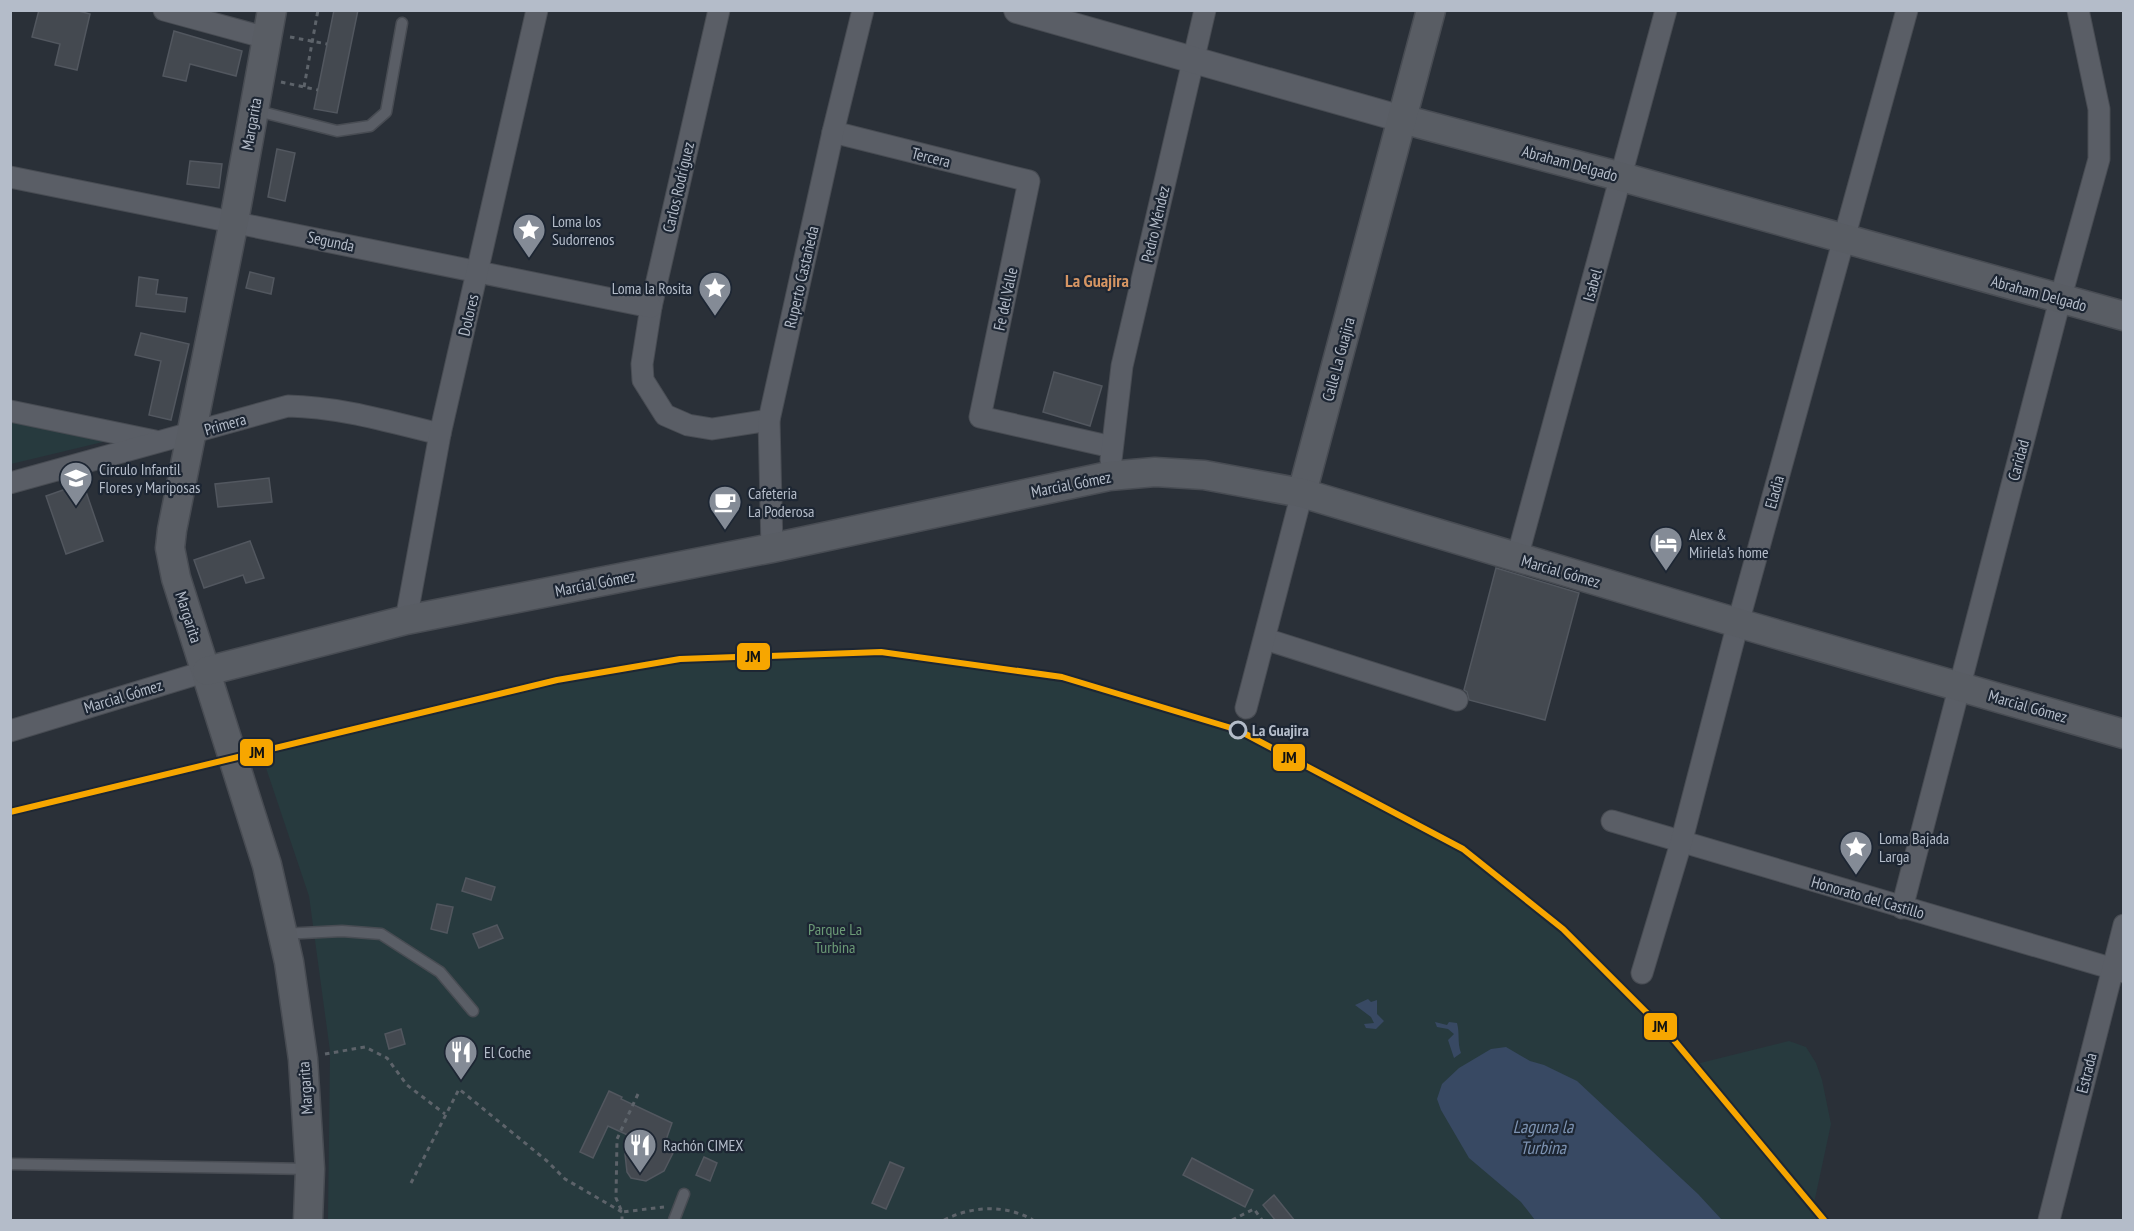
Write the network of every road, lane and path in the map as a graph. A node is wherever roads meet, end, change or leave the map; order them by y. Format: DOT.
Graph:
graph roads {
  1 [pos="164,10"];
  2 [pos="318,10"];
  3 [pos="537,10"];
  4 [pos="719,10"];
  5 [pos="863,10"];
  6 [pos="1017,10"];
  7 [pos="1205,10"];
  8 [pos="1431,10"];
  9 [pos="1666,10"];
  10 [pos="1907,10"];
  11 [pos="2078,10"];
  12 [pos="1081,19"];
  13 [pos="402,23"];
  14 [pos="269,27"];
  15 [pos="312,42"];
  16 [pos="327,44"];
  17 [pos="1193,60"];
  18 [pos="259,77"];
  19 [pos="304,87"];
  20 [pos="318,90"];
  21 [pos="254,110"];
  22 [pos="1402,119"];
  23 [pos="833,132"];
  24 [pos="10,177"];
  25 [pos="1622,177"];
  26 [pos="1029,181"];
  27 [pos="234,221"];
  28 [pos="1844,240"];
  29 [pos="478,271"];
  30 [pos="2060,300"];
  31 [pos="651,307"];
  32 [pos="2124,316"];
  33 [pos="10,411"];
  34 [pos="769,420"];
  35 [pos="190,434"];
  36 [pos="440,434"];
  37 [pos="159,442"];
  38 [pos="1112,447"];
  39 [pos="1109,476"];
  40 [pos="10,483"];
  41 [pos="1302,493"];
  42 [pos="772,548"];
  43 [pos="1516,558"];
  44 [pos="406,620"];
  45 [pos="1738,623"];
  46 [pos="1265,639"];
  47 [pos="207,671"];
  48 [pos="1959,686"];
  49 [pos="1457,700"];
  50 [pos="1246,708"];
  51 [pos="10,731"];
  52 [pos="2124,734"];
  53 [pos="1612,821"];
  54 [pos="1681,843"];
  55 [pos="1902,908"];
  56 [pos="2124,925"];
  57 [pos="282,934"];
  58 [pos="2118,970"];
  59 [pos="1642,973"];
  60 [pos="473,1011"];
  61 [pos="303,1059"];
  62 [pos="638,1094"];
  63 [pos="445,1114"];
  64 [pos="10,1164"];
  65 [pos="310,1169"];
  66 [pos="411,1183"];
  67 [pos="684,1194"];
  68 [pos="664,1207"];
  69 [pos="622,1212"];
  70 [pos="308,1221"];
  71 [pos="622,1221"];
  72 [pos="674,1221"];
  73 [pos="944,1221"];
  74 [pos="1033,1221"];
  75 [pos="1232,1221"];
  76 [pos="1262,1221"];
  77 [pos="2049,1221"];
  1 -- 14 [label="street"];
  2 -- 15 [label="path"];
  3 -- 29 [label="street, Dolores"];
  4 -- 31 [label="street, Carlos Rodríguez"];
  5 -- 23 [label="street, Ruperto Castañeda"];
  6 -- 12 [label="street, Abraham Delgado"];
  7 -- 17 [label="street, Pedro Méndez"];
  8 -- 22 [label="main road, Calle La Guajira"];
  9 -- 25 [label="street, Isabel"];
  10 -- 28 [label="street, Eladia"];
  11 -- 30 [label="street, Caridad"];
  12 -- 17 [label="street, Abraham Delgado"];
  13 -- 21 [label="lane"];
  14 -- 15 [label="path"];
  14 -- 18 [label="main road, Margarita"];
  15 -- 16 [label="path"];
  15 -- 19 [label="path"];
  17 -- 22 [label="street, Abraham Delgado"];
  17 -- 38 [label="street, Pedro Méndez"];
  18 -- 19 [label="path"];
  18 -- 21 [label="main road, Margarita"];
  19 -- 20 [label="path"];
  21 -- 27 [label="main road, Margarita"];
  22 -- 25 [label="main road, Abraham Delgado"];
  22 -- 41 [label="main road, Calle La Guajira"];
  23 -- 26 [label="street, Tercera"];
  23 -- 34 [label="street, Ruperto Castañeda"];
  24 -- 27 [label="street, Segunda"];
  25 -- 28 [label="main road, Abraham Delgado"];
  25 -- 43 [label="street, Isabel"];
  26 -- 38 [label="street, Fe del Valle"];
  27 -- 29 [label="street, Segunda"];
  27 -- 35 [label="main road, Margarita"];
  28 -- 30 [label="main road, Abraham Delgado"];
  28 -- 45 [label="street, Eladia"];
  29 -- 31 [label="street, Segunda"];
  29 -- 36 [label="street, Dolores"];
  30 -- 32 [label="main road, Abraham Delgado"];
  30 -- 48 [label="street, Caridad"];
  31 -- 34 [label="street, Carlos Rodríguez"];
  33 -- 37 [label="street, Primera"];
  34 -- 42 [label="street, Ruperto Castañeda"];
  35 -- 36 [label="street, Primera"];
  35 -- 37 [label="street, Primera"];
  35 -- 47 [label="main road, Margarita"];
  36 -- 44 [label="street, Dolores"];
  37 -- 40 [label="street"];
  38 -- 39 [label="street, Pedro Méndez"];
  39 -- 41 [label="main road, Marcial Gómez"];
  39 -- 42 [label="main road, Marcial Gómez"];
  41 -- 43 [label="main road, Marcial Gómez"];
  41 -- 46 [label="street, Calle La Guajira"];
  42 -- 44 [label="main road, Marcial Gómez"];
  43 -- 45 [label="main road, Marcial Gómez"];
  44 -- 47 [label="main road, Marcial Gómez"];
  45 -- 48 [label="main road, Marcial Gómez"];
  45 -- 54 [label="street, Eladia"];
  46 -- 49 [label="street"];
  46 -- 50 [label="street, Calle La Guajira"];
  47 -- 51 [label="street, Marcial Gómez"];
  47 -- 57 [label="main road, Margarita"];
  48 -- 52 [label="main road, Marcial Gómez"];
  48 -- 55 [label="street, Caridad"];
  53 -- 54 [label="street, Honorato del Castillo"];
  54 -- 55 [label="street, Honorato del Castillo"];
  54 -- 59 [label="street, Eladia"];
  55 -- 58 [label="street, Honorato del Castillo"];
  56 -- 58 [label="street, Estrada"];
  57 -- 60 [label="lane"];
  57 -- 61 [label="main road, Margarita"];
  58 -- 77 [label="street, Estrada"];
  61 -- 63 [label="path"];
  61 -- 65 [label="main road, Margarita"];
  62 -- 69 [label="path"];
  63 -- 66 [label="path"];
  63 -- 69 [label="path"];
  64 -- 65 [label="lane"];
  65 -- 70 [label="main road, Margarita"];
  67 -- 72 [label="lane"];
  68 -- 69 [label="path"];
  69 -- 71 [label="path"];
  73 -- 74 [label="path"];
  75 -- 76 [label="path"];
}
